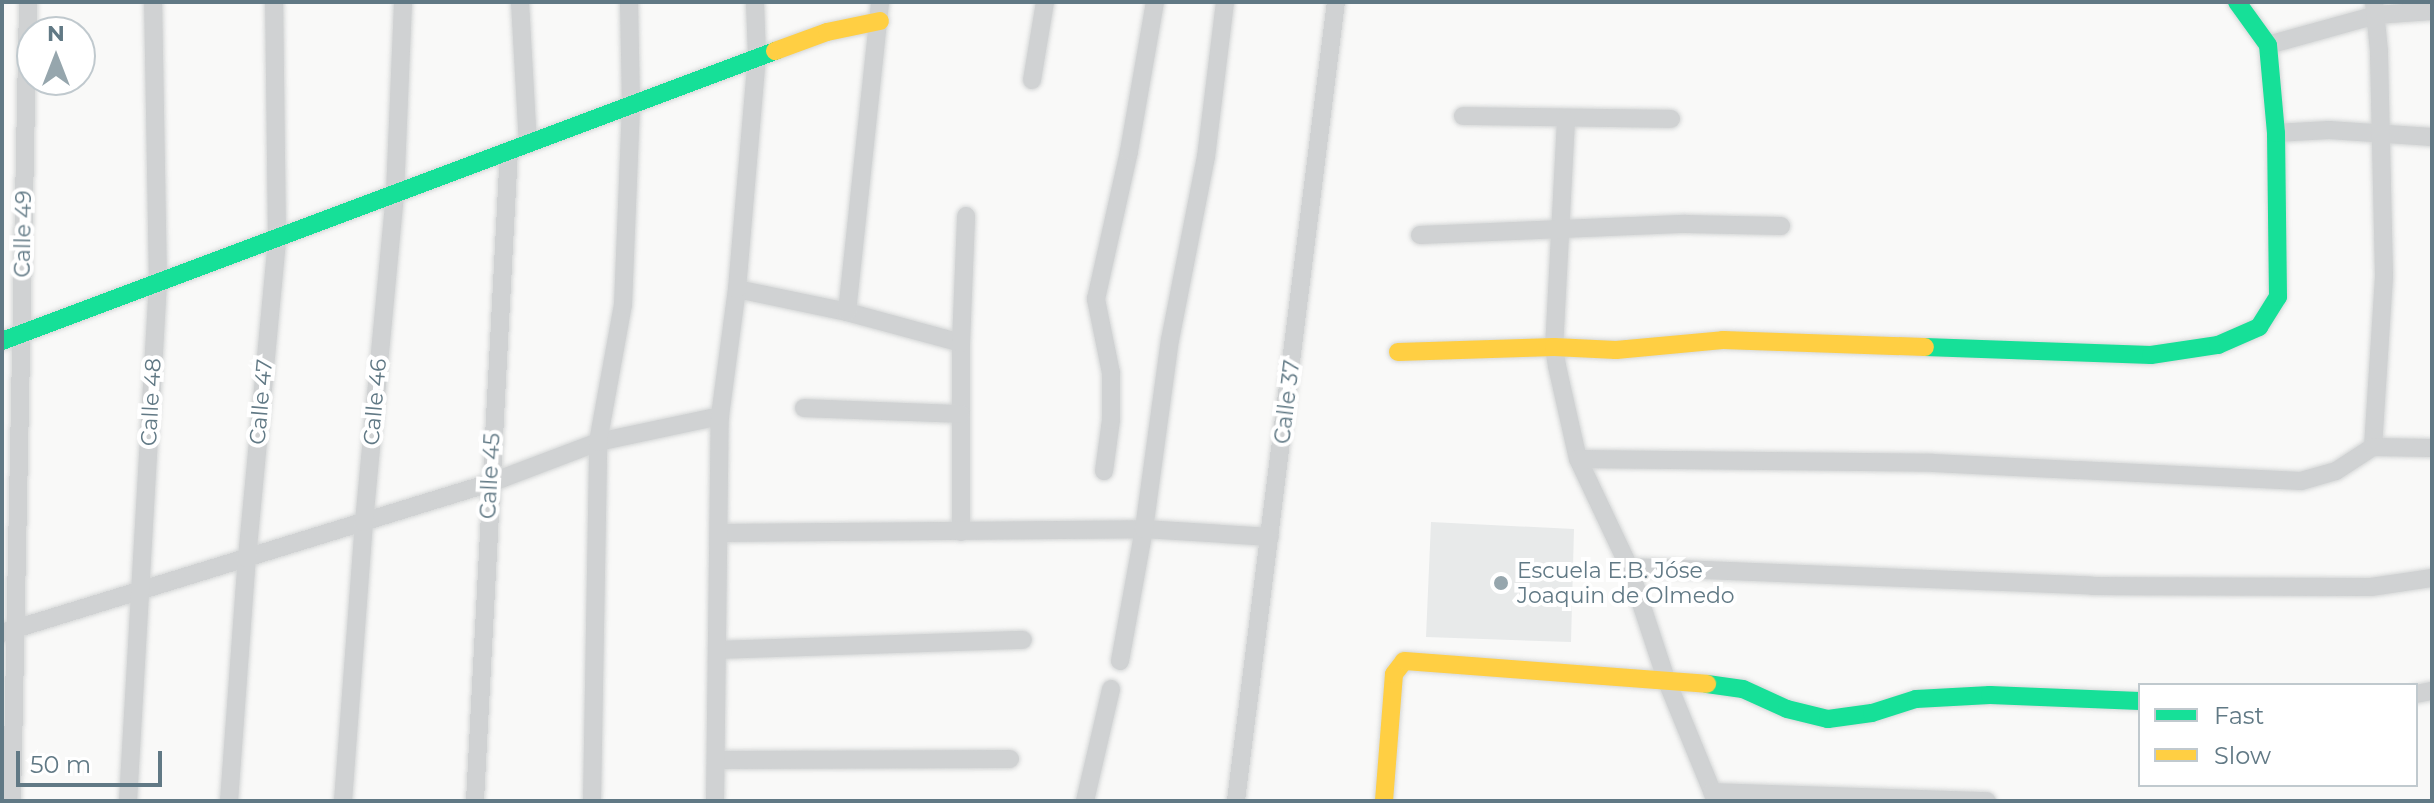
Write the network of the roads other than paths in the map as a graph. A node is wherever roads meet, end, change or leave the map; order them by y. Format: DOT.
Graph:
graph roads {
  1 [pos="28,2"];
  2 [pos="153,2"];
  3 [pos="274,2"];
  4 [pos="403,2"];
  5 [pos="520,2"];
  6 [pos="629,2"];
  7 [pos="755,2"];
  8 [pos="880,2"];
  9 [pos="1045,2"];
  10 [pos="1155,2"];
  11 [pos="1225,2"];
  12 [pos="1336,2"];
  13 [pos="2237,2"];
  14 [pos="2375,8"];
  15 [pos="2432,11"];
  16 [pos="880,21"];
  17 [pos="2268,45"];
  18 [pos="757,57"];
  19 [pos="1032,80"];
  20 [pos="631,105"];
  21 [pos="1463,116"];
  22 [pos="1671,119"];
  23 [pos="1566,120"];
  24 [pos="2276,133"];
  25 [pos="2378,133"];
  26 [pos="2432,137"];
  27 [pos="528,144"];
  28 [pos="509,151"];
  29 [pos="395,194"];
  30 [pos="966,216"];
  31 [pos="1781,226"];
  32 [pos="1559,232"];
  33 [pos="1420,235"];
  34 [pos="277,238"];
  35 [pos="158,283"];
  36 [pos="737,289"];
  37 [pos="847,312"];
  38 [pos="21,334"];
  39 [pos="2,341"];
  40 [pos="961,343"];
  41 [pos="1554,347"];
  42 [pos="1398,352"];
  43 [pos="804,408"];
  44 [pos="961,414"];
  45 [pos="720,416"];
  46 [pos="598,442"];
  47 [pos="2373,447"];
  48 [pos="2432,448"];
  49 [pos="1578,459"];
  50 [pos="1104,471"];
  51 [pos="490,483"];
  52 [pos="364,522"];
  53 [pos="1144,529"];
  54 [pos="961,532"];
  55 [pos="719,533"];
  56 [pos="1270,537"];
  57 [pos="247,558"];
  58 [pos="1629,567"];
  59 [pos="2432,578"];
  60 [pos="140,590"];
  61 [pos="8,631"];
  62 [pos="1023,640"];
  63 [pos="717,650"];
  64 [pos="1120,661"];
  65 [pos="1666,679"];
  66 [pos="1111,689"];
  67 [pos="2138,701"];
  68 [pos="1010,759"];
  69 [pos="716,760"];
  70 [pos="1714,797"];
  71 [pos="12,801"];
  72 [pos="128,801"];
  73 [pos="229,801"];
  74 [pos="343,801"];
  75 [pos="475,801"];
  76 [pos="592,801"];
  77 [pos="715,801"];
  78 [pos="1085,801"];
  79 [pos="1236,801"];
  80 [pos="1384,801"];
  81 [pos="1987,801"];
  1 -- 38 [label="street, Calle 49"];
  2 -- 35 [label="street, Calle 48"];
  3 -- 34 [label="street, Calle 47"];
  4 -- 29 [label="street, Calle 46"];
  5 -- 27 [label="street"];
  6 -- 20 [label="street"];
  7 -- 18 [label="street"];
  8 -- 16 [label="street"];
  9 -- 19 [label="street"];
  10 -- 50 [label="street"];
  11 -- 53 [label="street"];
  12 -- 56 [label="street, Calle 37"];
  13 -- 17 [label="street"];
  14 -- 15 [label="street"];
  14 -- 17 [label="street"];
  14 -- 25 [label="street"];
  16 -- 18 [label="street"];
  16 -- 37 [label="street"];
  17 -- 24 [label="street"];
  18 -- 20 [label="street"];
  18 -- 36 [label="street"];
  20 -- 27 [label="street"];
  20 -- 46 [label="street"];
  21 -- 23 [label="street"];
  22 -- 23 [label="street"];
  23 -- 32 [label="street"];
  24 -- 25 [label="street"];
  24 -- 41 [label="street"];
  25 -- 26 [label="street"];
  25 -- 47 [label="street"];
  27 -- 28 [label="street"];
  28 -- 29 [label="street"];
  28 -- 51 [label="street, Calle 45"];
  29 -- 34 [label="street"];
  29 -- 52 [label="street, Calle 46"];
  30 -- 40 [label="street"];
  31 -- 32 [label="street"];
  32 -- 33 [label="street"];
  32 -- 41 [label="street"];
  34 -- 35 [label="street"];
  34 -- 57 [label="street, Calle 47"];
  35 -- 38 [label="street"];
  35 -- 60 [label="street, Calle 48"];
  36 -- 37 [label="street"];
  36 -- 45 [label="street"];
  37 -- 40 [label="street"];
  38 -- 39 [label="street"];
  38 -- 61 [label="street, Calle 49"];
  40 -- 44 [label="street"];
  41 -- 42 [label="street"];
  41 -- 49 [label="street"];
  43 -- 44 [label="street"];
  44 -- 54 [label="street"];
  45 -- 46 [label="street"];
  45 -- 55 [label="street"];
  46 -- 51 [label="street"];
  46 -- 76 [label="street"];
  47 -- 48 [label="street"];
  47 -- 49 [label="street"];
  49 -- 58 [label="street"];
  51 -- 52 [label="street"];
  51 -- 75 [label="street, Calle 45"];
  52 -- 57 [label="street"];
  52 -- 74 [label="street, Calle 46"];
  53 -- 54 [label="street"];
  53 -- 56 [label="street"];
  53 -- 64 [label="street"];
  54 -- 55 [label="street"];
  55 -- 63 [label="street"];
  56 -- 79 [label="street, Calle 37"];
  57 -- 60 [label="street"];
  57 -- 73 [label="street, Calle 47"];
  58 -- 59 [label="street"];
  58 -- 65 [label="street"];
  60 -- 61 [label="street"];
  60 -- 72 [label="street, Calle 48"];
  61 -- 71 [label="street, Calle 49"];
  62 -- 63 [label="street"];
  63 -- 69 [label="street"];
  65 -- 67 [label="street"];
  65 -- 70 [label="street"];
  65 -- 80 [label="street"];
  66 -- 78 [label="street"];
  68 -- 69 [label="street"];
  69 -- 77 [label="street"];
  70 -- 81 [label="street"];
}
